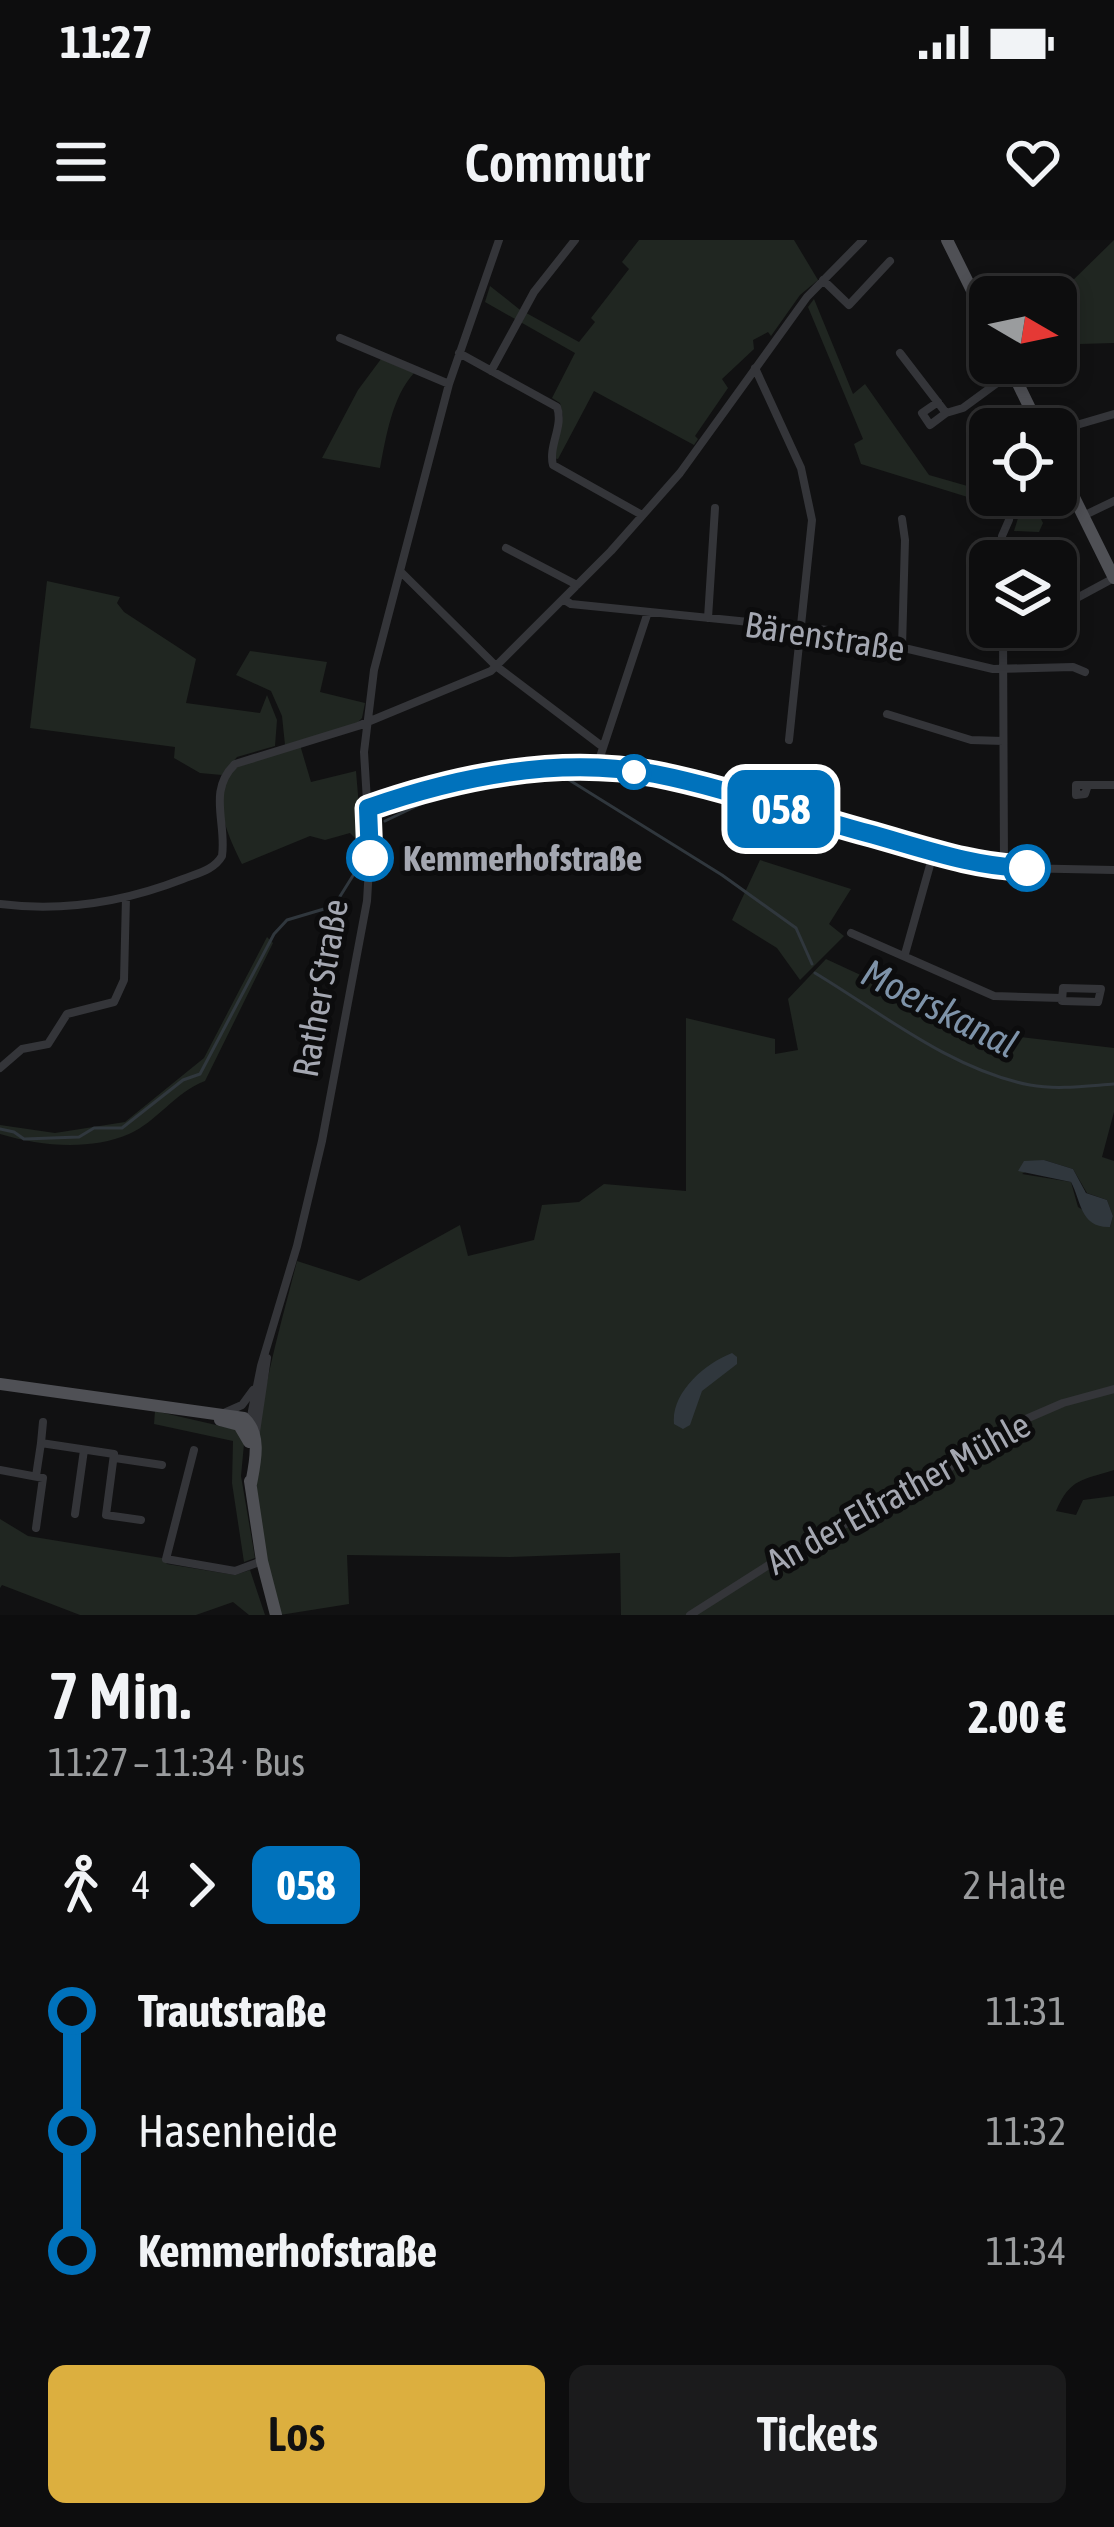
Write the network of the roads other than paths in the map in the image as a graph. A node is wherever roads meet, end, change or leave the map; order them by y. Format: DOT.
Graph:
graph roads {
  1 [pos="499,240"];
  2 [pos="575,240"];
  3 [pos="863,240"];
  4 [pos="947,240"];
  5 [pos="890,261"];
  6 [pos="823,280"];
  7 [pos="969,285"];
  8 [pos="340,338"];
  9 [pos="459,353"];
  10 [pos="900,353"];
  11 [pos="755,368"];
  12 [pos="491,370"];
  13 [pos="449,384"];
  14 [pos="991,384"];
  15 [pos="938,401"];
  16 [pos="946,412"];
  17 [pos="1114,414"];
  18 [pos="1077,425"];
  19 [pos="1114,501"];
  20 [pos="1077,502"];
  21 [pos="716,508"];
  22 [pos="642,516"];
  23 [pos="1084,516"];
  24 [pos="902,518"];
  25 [pos="1009,520"];
  26 [pos="1002,540"];
  27 [pos="506,548"];
  28 [pos="400,571"];
  29 [pos="1114,578"];
  30 [pos="577,585"];
  31 [pos="1077,598"];
  32 [pos="563,599"];
  33 [pos="647,612"];
  34 [pos="708,618"];
  35 [pos="801,627"];
  36 [pos="902,647"];
  37 [pos="1003,648"];
  38 [pos="496,666"];
  39 [pos="1003,669"];
  40 [pos="1085,672"];
  41 [pos="887,713"];
  42 [pos="365,724"];
  43 [pos="789,740"];
  44 [pos="1003,741"];
  45 [pos="603,747"];
  46 [pos="596,770"];
  47 [pos="1114,784"];
  48 [pos="1088,785"];
  49 [pos="368,808"];
  50 [pos="934,851"];
  51 [pos="1004,867"];
  52 [pos="1114,870"];
  53 [pos="126,897"];
  54 [pos="0,904"];
  55 [pos="851,933"];
  56 [pos="905,954"];
  57 [pos="1062,998"];
  58 [pos="0,1067"];
  59 [pos="269,1340"];
  60 [pos="257,1383"];
  61 [pos="0,1384"];
  62 [pos="1114,1389"];
  63 [pos="202,1414"];
  64 [pos="43,1422"];
  65 [pos="249,1423"];
  66 [pos="41,1443"];
  67 [pos="85,1450"];
  68 [pos="194,1450"];
  69 [pos="115,1458"];
  70 [pos="162,1465"];
  71 [pos="0,1470"];
  72 [pos="39,1477"];
  73 [pos="75,1514"];
  74 [pos="141,1520"];
  75 [pos="36,1528"];
  76 [pos="262,1562"];
  77 [pos="276,1615"];
  78 [pos="690,1615"];
  1 -- 9 [label="street, Rather Straße"];
  2 -- 12 [label="street"];
  3 -- 6 [label="street"];
  4 -- 7 [label="main road"];
  5 -- 6 [label="street"];
  6 -- 11 [label="street"];
  8 -- 13 [label="street"];
  9 -- 12 [label="street"];
  9 -- 13 [label="street, Rather Straße"];
  10 -- 15 [label="street"];
  11 -- 22 [label="street"];
  11 -- 35 [label="street"];
  12 -- 22 [label="street"];
  13 -- 28 [label="street, Rather Straße"];
  14 -- 16 [label="street"];
  15 -- 16 [label="street"];
  15 -- 16 [label="street"];
  17 -- 18 [label="street"];
  19 -- 23 [label="street"];
  20 -- 23 [label="main road"];
  21 -- 34 [label="street"];
  22 -- 30 [label="street"];
  23 -- 29 [label="main road"];
  24 -- 36 [label="street"];
  25 -- 26 [label="street"];
  27 -- 30 [label="street"];
  28 -- 38 [label="street"];
  28 -- 42 [label="street, Rather Straße"];
  29 -- 31 [label="street"];
  30 -- 32 [label="street"];
  32 -- 33 [label="street, Bärenstraße"];
  32 -- 38 [label="street"];
  33 -- 34 [label="street, Bärenstraße"];
  33 -- 45 [label="street"];
  34 -- 35 [label="street, Bärenstraße"];
  35 -- 36 [label="street, Bärenstraße"];
  35 -- 43 [label="street"];
  36 -- 39 [label="street, Bärenstraße"];
  37 -- 39 [label="street"];
  38 -- 42 [label="street"];
  38 -- 45 [label="street"];
  39 -- 40 [label="street, Bärenstraße"];
  39 -- 44 [label="street"];
  41 -- 44 [label="street"];
  42 -- 49 [label="street, Rather Straße"];
  42 -- 53 [label="street"];
  44 -- 51 [label="street"];
  45 -- 46 [label="street"];
  46 -- 49 [label="street"];
  46 -- 50 [label="street"];
  47 -- 48 [label="street"];
  49 -- 59 [label="street, Rather Straße"];
  50 -- 51 [label="street"];
  50 -- 56 [label="street"];
  51 -- 52 [label="street"];
  53 -- 54 [label="street"];
  53 -- 58 [label="street"];
  55 -- 56 [label="street"];
  56 -- 57 [label="street"];
  57 -- 57 [label="street"];
  59 -- 60 [label="street, Rather Straße"];
  59 -- 65 [label="street, Rather Straße"];
  60 -- 63 [label="street"];
  60 -- 65 [label="street, Rather Straße"];
  61 -- 63 [label="main road"];
  62 -- 78 [label="street, An der Elfrather Mühle"];
  63 -- 65 [label="main road"];
  64 -- 66 [label="street"];
  65 -- 76 [label="main road"];
  66 -- 67 [label="street"];
  66 -- 72 [label="street"];
  67 -- 69 [label="street"];
  67 -- 73 [label="street"];
  68 -- 76 [label="street"];
  69 -- 70 [label="street"];
  69 -- 74 [label="street"];
  71 -- 72 [label="street"];
  72 -- 75 [label="street"];
  76 -- 77 [label="main road"];
}
